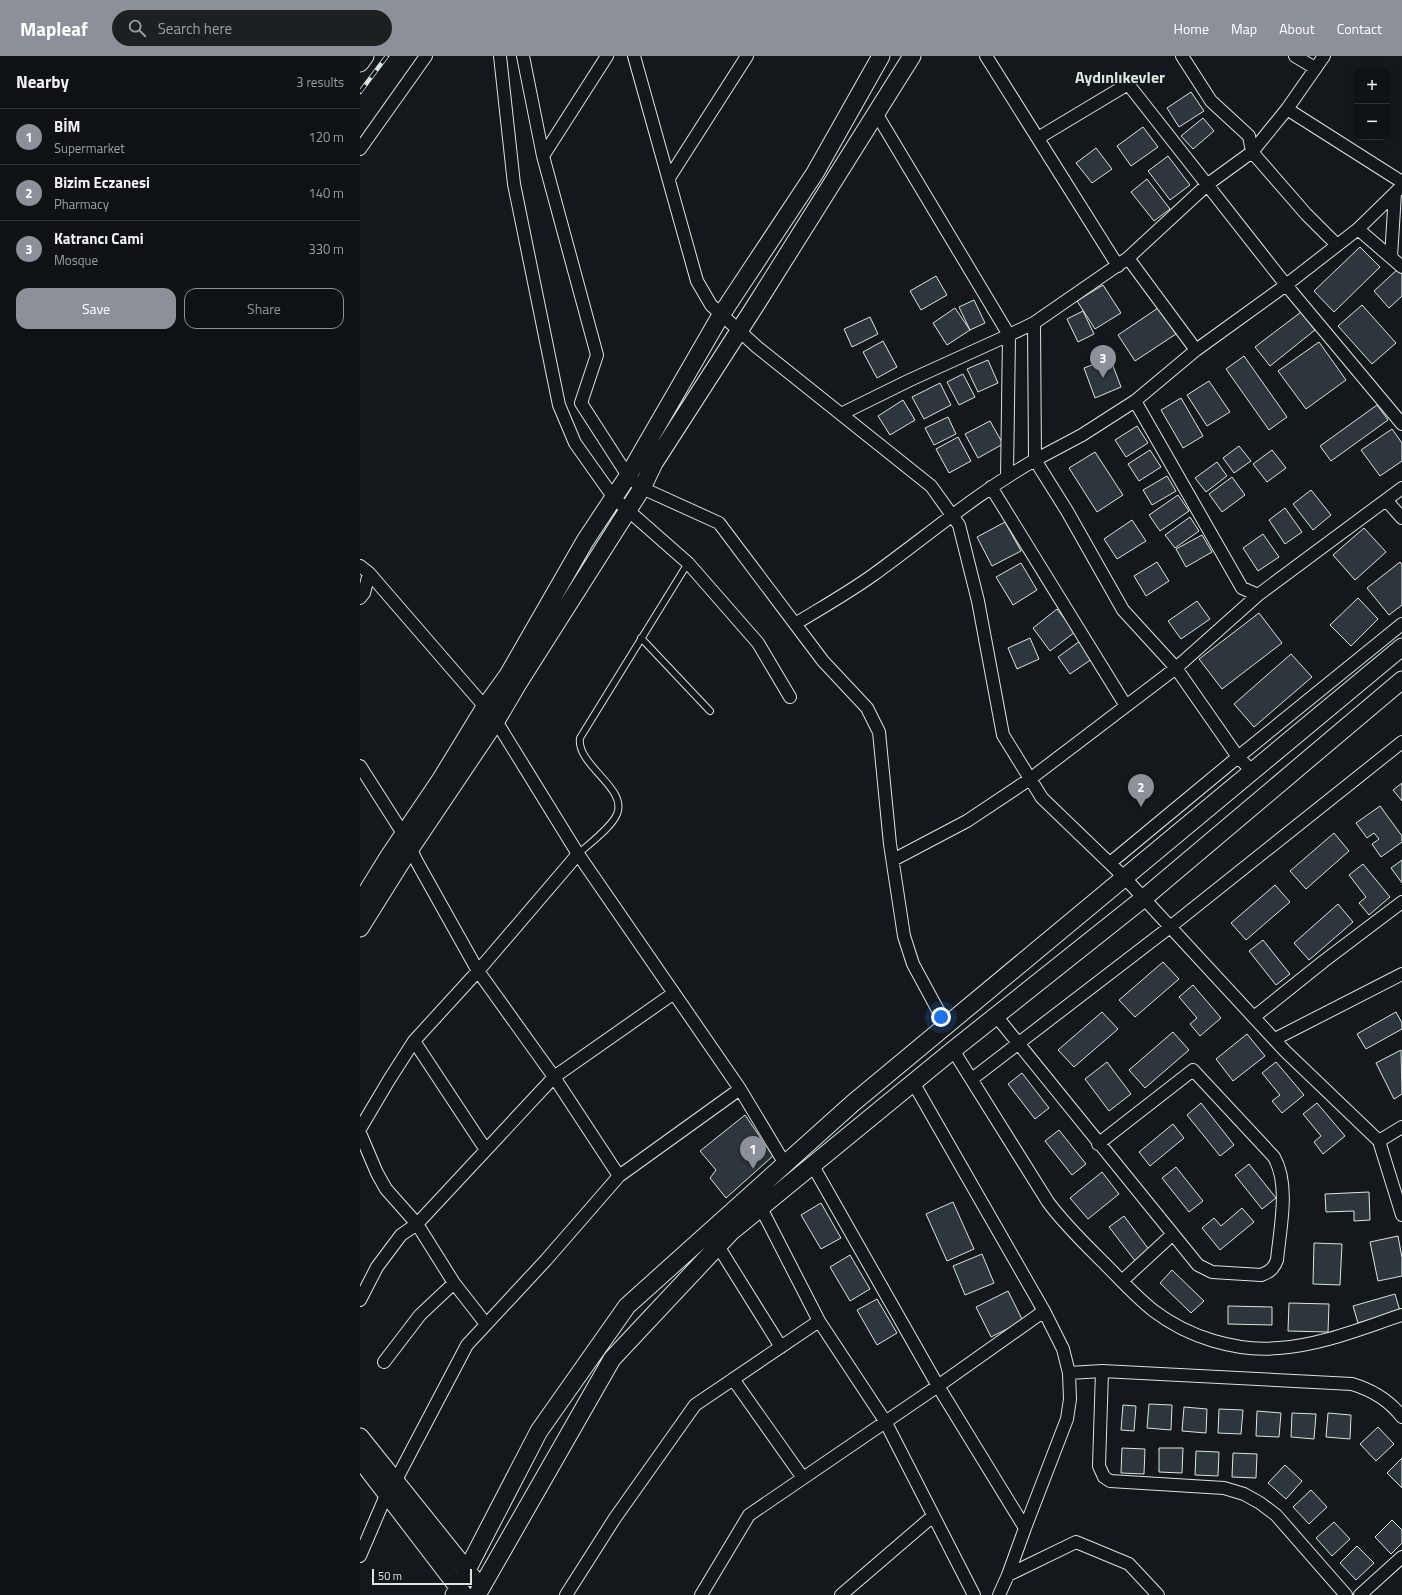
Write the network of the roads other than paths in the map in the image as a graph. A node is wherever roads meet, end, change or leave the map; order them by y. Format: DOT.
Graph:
graph roads {
  1 [pos="365,56"];
  2 [pos="426,56"];
  3 [pos="500,56"];
  4 [pos="523,56"];
  5 [pos="606,56"];
  6 [pos="634,56"];
  7 [pos="747,56"];
  8 [pos="912,56"];
  9 [pos="986,56"];
  10 [pos="1182,56"];
  11 [pos="1294,56"];
  12 [pos="1324,56"];
  13 [pos="875,60"];
  14 [pos="360,63"];
  15 [pos="1315,68"];
  16 [pos="1287,109"];
  17 [pos="876,113"];
  18 [pos="1038,138"];
  19 [pos="360,149"];
  20 [pos="1252,152"];
  21 [pos="542,156"];
  22 [pos="669,178"];
  23 [pos="1402,182"];
  24 [pos="1208,184"];
  25 [pos="1398,189"];
  26 [pos="1358,230"];
  27 [pos="1337,245"];
  28 [pos="1391,257"];
  29 [pos="1128,258"];
  30 [pos="1118,266"];
  31 [pos="1402,267"];
  32 [pos="1286,285"];
  33 [pos="721,315"];
  34 [pos="1034,323"];
  35 [pos="740,330"];
  36 [pos="1009,335"];
  37 [pos="1196,350"];
  38 [pos="1135,401"];
  39 [pos="842,414"];
  40 [pos="1402,424"];
  41 [pos="1035,460"];
  42 [pos="628,476"];
  43 [pos="1007,477"];
  44 [pos="991,487"];
  45 [pos="642,488"];
  46 [pos="1402,488"];
  47 [pos="614,498"];
  48 [pos="1386,500"];
  49 [pos="628,509"];
  50 [pos="952,515"];
  51 [pos="1402,518"];
  52 [pos="688,563"];
  53 [pos="364,570"];
  54 [pos="1258,595"];
  55 [pos="360,598"];
  56 [pos="795,624"];
  57 [pos="1402,624"];
  58 [pos="641,638"];
  59 [pos="1402,647"];
  60 [pos="1176,668"];
  61 [pos="1402,680"];
  62 [pos="790,696"];
  63 [pos="1126,706"];
  64 [pos="485,707"];
  65 [pos="710,711"];
  66 [pos="496,721"];
  67 [pos="1402,742"];
  68 [pos="1238,757"];
  69 [pos="360,766"];
  70 [pos="1252,771"];
  71 [pos="1030,779"];
  72 [pos="407,841"];
  73 [pos="578,854"];
  74 [pos="893,860"];
  75 [pos="1110,863"];
  76 [pos="1124,877"];
  77 [pos="1144,898"];
  78 [pos="1402,902"];
  79 [pos="360,903"];
  80 [pos="1170,927"];
  81 [pos="360,928"];
  82 [pos="478,971"];
  83 [pos="1402,974"];
  84 [pos="674,993"];
  85 [pos="996,1017"];
  86 [pos="1254,1017"];
  87 [pos="946,1025"];
  88 [pos="1275,1039"];
  89 [pos="414,1041"];
  90 [pos="1019,1045"];
  91 [pos="954,1050"];
  92 [pos="554,1077"];
  93 [pos="972,1079"];
  94 [pos="914,1084"];
  95 [pos="740,1089"];
  96 [pos="1402,1127"];
  97 [pos="360,1129"];
  98 [pos="360,1133"];
  99 [pos="1379,1141"];
  100 [pos="1098,1144"];
  101 [pos="486,1150"];
  102 [pos="785,1164"];
  103 [pos="813,1166"];
  104 [pos="618,1176"];
  105 [pos="761,1208"];
  106 [pos="1402,1215"];
  107 [pos="418,1224"];
  108 [pos="1174,1234"];
  109 [pos="718,1246"];
  110 [pos="1122,1281"];
  111 [pos="454,1283"];
  112 [pos="360,1300"];
  113 [pos="1044,1311"];
  114 [pos="1402,1315"];
  115 [pos="819,1321"];
  116 [pos="486,1324"];
  117 [pos="781,1347"];
  118 [pos="384,1362"];
  119 [pos="1102,1371"];
  120 [pos="1068,1373"];
  121 [pos="733,1379"];
  122 [pos="938,1386"];
  123 [pos="1402,1417"];
  124 [pos="885,1421"];
  125 [pos="360,1437"];
  126 [pos="360,1459"];
  127 [pos="803,1478"];
  128 [pos="391,1488"];
  129 [pos="933,1516"];
  130 [pos="1025,1528"];
  131 [pos="360,1556"];
  132 [pos="1402,1557"];
  133 [pos="466,1571"];
  134 [pos="1008,1575"];
  135 [pos="479,1591"];
  136 [pos="458,1593"];
  137 [pos="566,1595"];
  138 [pos="702,1595"];
  139 [pos="841,1595"];
  140 [pos="974,1595"];
  141 [pos="999,1595"];
  142 [pos="1158,1595"];
  143 [pos="1346,1595"];
  144 [pos="1360,1595"];
  1 -- 14 [label="main road"];
  2 -- 19 [label="street"];
  3 -- 47 [label="street"];
  4 -- 21 [label="street"];
  5 -- 21 [label="street"];
  6 -- 22 [label="street"];
  7 -- 22 [label="street"];
  8 -- 17 [label="main road"];
  9 -- 18 [label="street"];
  10 -- 20 [label="street"];
  11 -- 15 [label="street"];
  12 -- 15 [label="street"];
  13 -- 33 [label="main road"];
  15 -- 16 [label="street"];
  16 -- 20 [label="street"];
  16 -- 23 [label="street"];
  17 -- 35 [label="main road"];
  17 -- 36 [label="street"];
  18 -- 24 [label="street"];
  18 -- 30 [label="street"];
  20 -- 24 [label="street"];
  20 -- 27 [label="street"];
  21 -- 42 [label="street"];
  22 -- 33 [label="street"];
  24 -- 29 [label="street"];
  24 -- 32 [label="street"];
  25 -- 26 [label="street"];
  25 -- 28 [label="street"];
  26 -- 27 [label="street"];
  26 -- 28 [label="street"];
  27 -- 32 [label="street"];
  28 -- 31 [label="street"];
  29 -- 30 [label="street"];
  29 -- 37 [label="street"];
  30 -- 34 [label="street"];
  32 -- 37 [label="street"];
  32 -- 40 [label="street"];
  33 -- 35 [label="street"];
  33 -- 42 [label="main road"];
  34 -- 36 [label="street"];
  34 -- 41 [label="street"];
  35 -- 39 [label="street"];
  35 -- 45 [label="main road"];
  36 -- 39 [label="street"];
  36 -- 43 [label="street"];
  37 -- 38 [label="street"];
  38 -- 41 [label="street"];
  38 -- 54 [label="street"];
  39 -- 50 [label="street"];
  41 -- 43 [label="street"];
  41 -- 60 [label="street"];
  42 -- 45 [label="street"];
  42 -- 47 [label="main road"];
  43 -- 44 [label="street"];
  44 -- 50 [label="street"];
  44 -- 63 [label="street"];
  45 -- 49 [label="main road"];
  45 -- 56 [label="street"];
  46 -- 48 [label="street"];
  47 -- 49 [label="street"];
  47 -- 64 [label="main road"];
  48 -- 51 [label="street"];
  48 -- 54 [label="street"];
  49 -- 52 [label="street"];
  49 -- 66 [label="main road"];
  50 -- 56 [label="street"];
  50 -- 71 [label="street"];
  52 -- 58 [label="lane"];
  52 -- 62 [label="street"];
  53 -- 55 [label="street"];
  53 -- 64 [label="street"];
  54 -- 60 [label="street"];
  56 -- 74 [label="street"];
  57 -- 68 [label="street"];
  58 -- 65 [label="lane"];
  58 -- 73 [label="lane"];
  59 -- 70 [label="main road"];
  60 -- 63 [label="street"];
  60 -- 68 [label="street"];
  61 -- 77 [label="main road"];
  63 -- 71 [label="street"];
  64 -- 72 [label="main road"];
  66 -- 72 [label="main road"];
  66 -- 73 [label="street"];
  67 -- 80 [label="street"];
  68 -- 70 [label="street"];
  68 -- 75 [label="street"];
  69 -- 72 [label="street"];
  70 -- 76 [label="main road"];
  71 -- 74 [label="street"];
  71 -- 75 [label="street"];
  72 -- 79 [label="main road"];
  72 -- 81 [label="main road"];
  72 -- 82 [label="street"];
  73 -- 82 [label="street"];
  73 -- 84 [label="street"];
  74 -- 87 [label="street"];
  75 -- 76 [label="street"];
  76 -- 77 [label="street"];
  76 -- 87 [label="main road"];
  77 -- 80 [label="street"];
  77 -- 85 [label="main road"];
  78 -- 86 [label="street"];
  80 -- 86 [label="street"];
  80 -- 90 [label="street"];
  82 -- 89 [label="street"];
  82 -- 92 [label="street"];
  83 -- 88 [label="street"];
  84 -- 92 [label="street"];
  84 -- 95 [label="street"];
  85 -- 90 [label="street"];
  85 -- 91 [label="main road"];
  86 -- 88 [label="street"];
  87 -- 102 [label="main road"];
  88 -- 99 [label="street"];
  89 -- 97 [label="street"];
  89 -- 101 [label="street"];
  90 -- 93 [label="street"];
  90 -- 100 [label="street"];
  91 -- 93 [label="street"];
  91 -- 94 [label="main road"];
  92 -- 101 [label="street"];
  92 -- 104 [label="street"];
  93 -- 110 [label="street"];
  94 -- 103 [label="main road"];
  94 -- 113 [label="street"];
  95 -- 102 [label="street"];
  95 -- 104 [label="street"];
  96 -- 99 [label="street"];
  98 -- 107 [label="street"];
  99 -- 106 [label="street"];
  100 -- 108 [label="street"];
  100 -- 108 [label="street"];
  101 -- 107 [label="street"];
  102 -- 133 [label="main road"];
  103 -- 105 [label="main road"];
  103 -- 122 [label="street"];
  104 -- 116 [label="street"];
  105 -- 109 [label="main road"];
  105 -- 115 [label="street"];
  107 -- 111 [label="street"];
  107 -- 112 [label="street"];
  108 -- 110 [label="street"];
  109 -- 117 [label="street"];
  109 -- 135 [label="main road"];
  110 -- 114 [label="street"];
  111 -- 116 [label="street"];
  111 -- 118 [label="street"];
  113 -- 120 [label="street"];
  113 -- 122 [label="street"];
  115 -- 117 [label="street"];
  115 -- 124 [label="street"];
  116 -- 128 [label="street"];
  117 -- 121 [label="street"];
  119 -- 120 [label="street"];
  119 -- 123 [label="street"];
  119 -- 143 [label="street"];
  120 -- 130 [label="street"];
  121 -- 127 [label="street"];
  121 -- 137 [label="street"];
  122 -- 124 [label="street"];
  122 -- 130 [label="street"];
  124 -- 127 [label="street"];
  124 -- 129 [label="street"];
  125 -- 128 [label="main road"];
  126 -- 128 [label="main road"];
  127 -- 138 [label="street"];
  128 -- 131 [label="street"];
  128 -- 133 [label="main road"];
  128 -- 136 [label="main road"];
  129 -- 139 [label="street"];
  129 -- 140 [label="street"];
  130 -- 134 [label="street"];
  132 -- 144 [label="street"];
  133 -- 135 [label="main road"];
  133 -- 136 [label="main road"];
  134 -- 141 [label="street"];
  134 -- 142 [label="street"];
}
